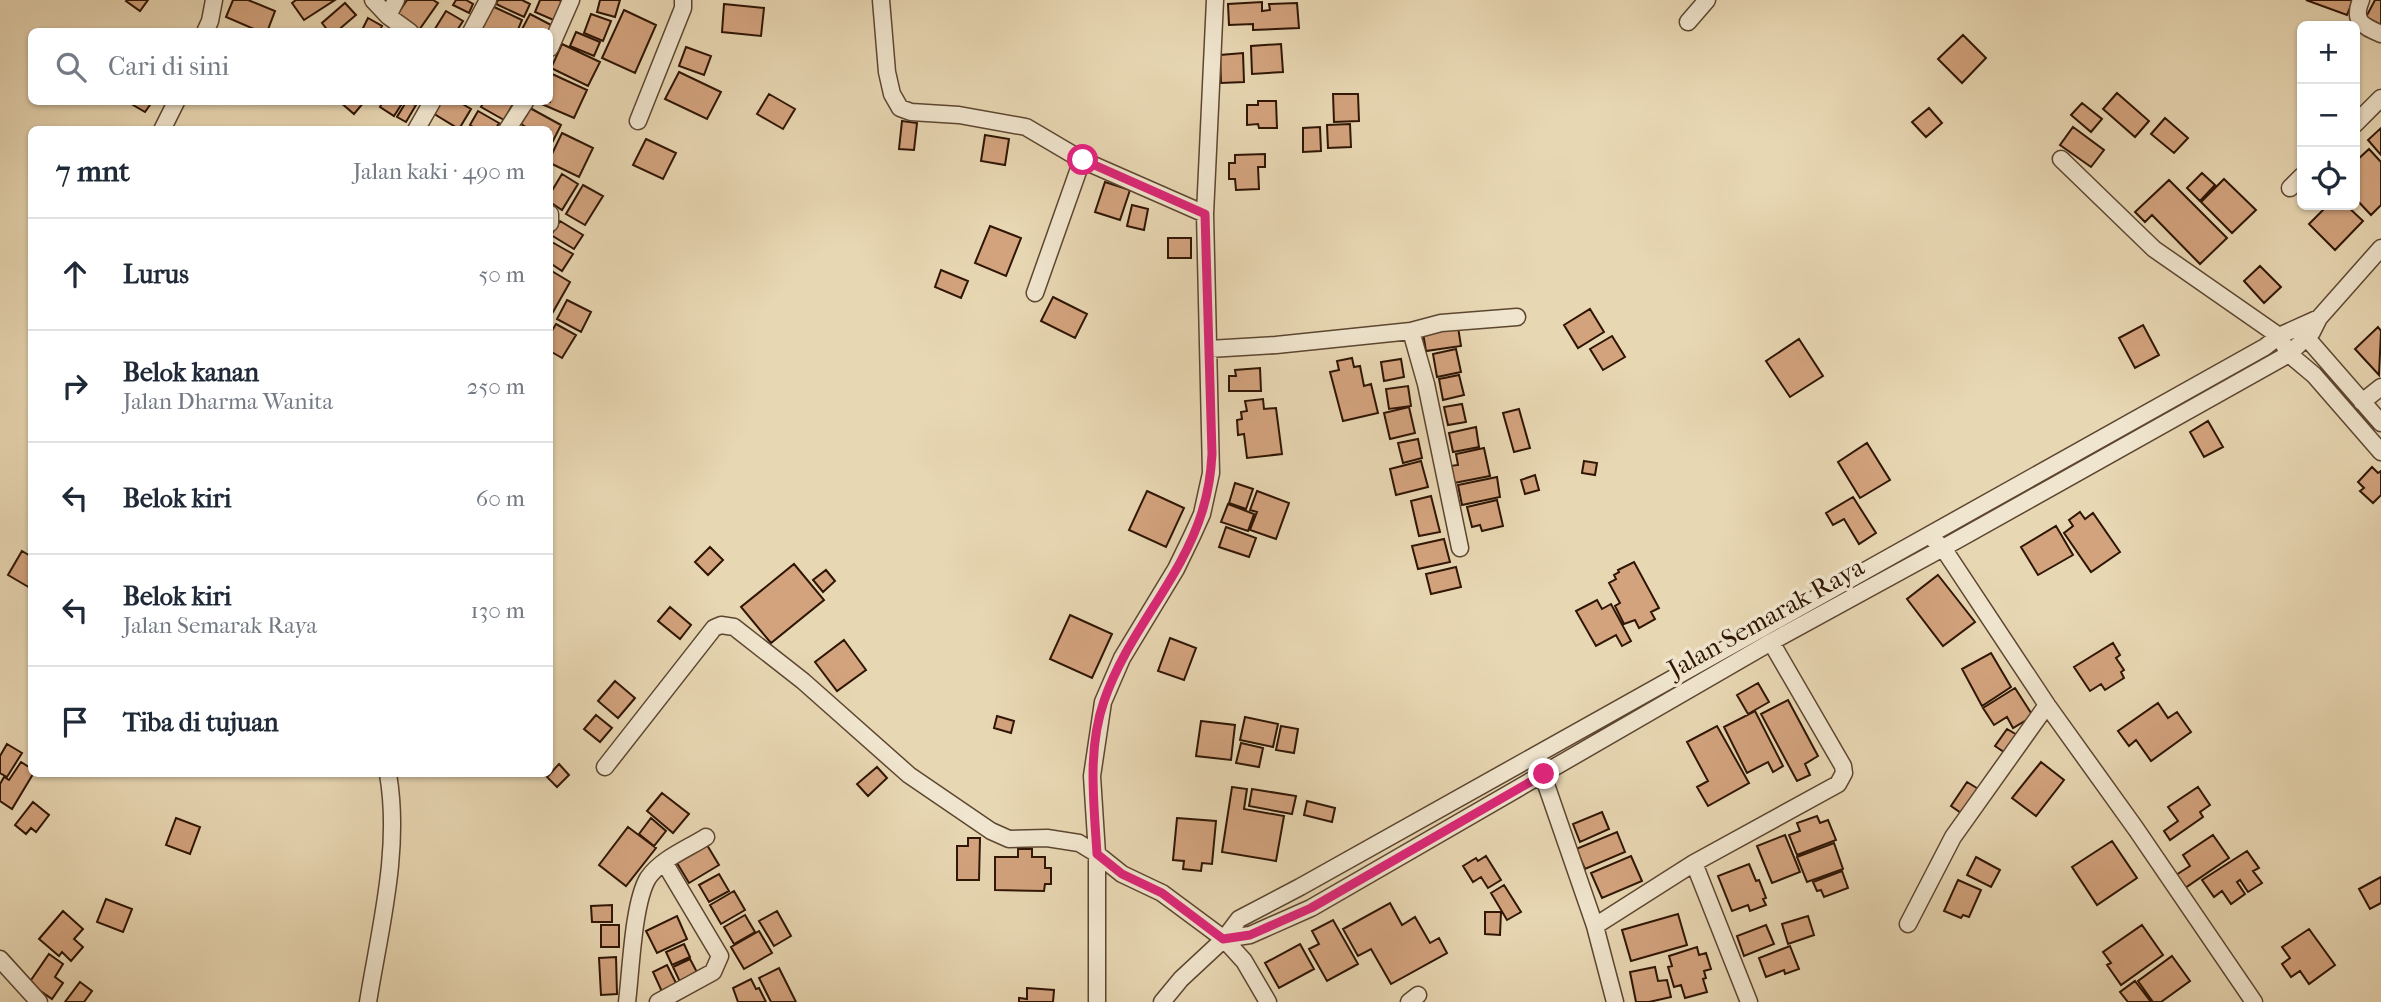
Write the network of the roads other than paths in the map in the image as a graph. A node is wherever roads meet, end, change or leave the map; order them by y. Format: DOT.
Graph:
graph roads {
  1 [pos="214,0"];
  2 [pos="373,0"];
  3 [pos="396,0"];
  4 [pos="488,0"];
  5 [pos="571,0"];
  6 [pos="682,0"];
  7 [pos="881,0"];
  8 [pos="1215,0"];
  9 [pos="1707,0"];
  10 [pos="2361,0"];
  11 [pos="388,16"];
  12 [pos="1688,22"];
  13 [pos="207,28"];
  14 [pos="404,28"];
  15 [pos="473,28"];
  16 [pos="2381,34"];
  17 [pos="553,41"];
  18 [pos="2381,98"];
  19 [pos="174,105"];
  20 [pos="430,105"];
  21 [pos="523,105"];
  22 [pos="2360,119"];
  23 [pos="638,121"];
  24 [pos="164,126"];
  25 [pos="418,126"];
  26 [pos="510,126"];
  27 [pos="2061,159"];
  28 [pos="1083,160"];
  29 [pos="2297,181"];
  30 [pos="2290,188"];
  31 [pos="1205,214"];
  32 [pos="2381,248"];
  33 [pos="1035,293"];
  34 [pos="1517,317"];
  35 [pos="1411,331"];
  36 [pos="2300,333"];
  37 [pos="2279,336"];
  38 [pos="1209,349"];
  39 [pos="2289,354"];
  40 [pos="2381,387"];
  41 [pos="2362,402"];
  42 [pos="2381,423"];
  43 [pos="2381,452"];
  44 [pos="2071,455"];
  45 [pos="2082,470"];
  46 [pos="1928,536"];
  47 [pos="1460,548"];
  48 [pos="1943,548"];
  49 [pos="1771,642"];
  50 [pos="2046,705"];
  51 [pos="1534,755"];
  52 [pos="605,766"];
  53 [pos="1544,774"];
  54 [pos="389,777"];
  55 [pos="706,837"];
  56 [pos="1097,854"];
  57 [pos="664,862"];
  58 [pos="1695,863"];
  59 [pos="1908,924"];
  60 [pos="1595,926"];
  61 [pos="1223,939"];
  62 [pos="0,959"];
  63 [pos="39,1002"];
  64 [pos="368,1002"];
  65 [pos="627,1002"];
  66 [pos="658,1002"];
  67 [pos="1097,1002"];
  68 [pos="1162,1002"];
  69 [pos="1268,1002"];
  70 [pos="1615,1002"];
  71 [pos="1749,1002"];
  72 [pos="2254,1002"];
  1 -- 13 [label="street"];
  2 -- 11 [label="street"];
  3 -- 11 [label="street"];
  4 -- 15 [label="street"];
  5 -- 17 [label="street"];
  6 -- 23 [label="street"];
  7 -- 28 [label="street"];
  8 -- 31 [label="street"];
  9 -- 12 [label="street"];
  10 -- 16 [label="street"];
  11 -- 14 [label="street"];
  18 -- 22 [label="street"];
  19 -- 24 [label="street"];
  20 -- 25 [label="street"];
  21 -- 26 [label="street"];
  27 -- 37 [label="street"];
  28 -- 31 [label="street"];
  28 -- 33 [label="street"];
  29 -- 30 [label="street"];
  31 -- 38 [label="street"];
  32 -- 36 [label="street, Jalan Semarak Raya"];
  34 -- 35 [label="street"];
  35 -- 38 [label="street"];
  35 -- 47 [label="street"];
  36 -- 37 [label="street, Jalan Semarak Raya"];
  36 -- 39 [label="street, Jalan Semarak Raya"];
  36 -- 41 [label="street"];
  37 -- 39 [label="street"];
  37 -- 44 [label="street, Jalan Semarak Raya"];
  38 -- 56 [label="street"];
  39 -- 43 [label="street"];
  39 -- 45 [label="street, Jalan Semarak Raya"];
  40 -- 41 [label="street"];
  41 -- 42 [label="street"];
  44 -- 45 [label="street"];
  44 -- 46 [label="street, Jalan Semarak Raya"];
  45 -- 48 [label="street, Jalan Semarak Raya"];
  46 -- 48 [label="street"];
  46 -- 51 [label="street, Jalan Semarak Raya"];
  48 -- 49 [label="street, Jalan Semarak Raya"];
  48 -- 50 [label="street"];
  49 -- 53 [label="street, Jalan Semarak Raya"];
  49 -- 58 [label="street"];
  50 -- 59 [label="street"];
  50 -- 72 [label="street"];
  51 -- 53 [label="street"];
  51 -- 61 [label="street, Jalan Semarak Raya"];
  52 -- 56 [label="street"];
  53 -- 60 [label="street"];
  53 -- 61 [label="street, Jalan Semarak Raya"];
  54 -- 64 [label="street"];
  55 -- 57 [label="street"];
  56 -- 61 [label="street"];
  56 -- 67 [label="street"];
  57 -- 65 [label="street"];
  57 -- 66 [label="street"];
  58 -- 60 [label="street"];
  58 -- 71 [label="street"];
  60 -- 70 [label="street"];
  61 -- 68 [label="street, Jalan Semarak Raya"];
  61 -- 69 [label="street"];
  62 -- 63 [label="street"];
}
